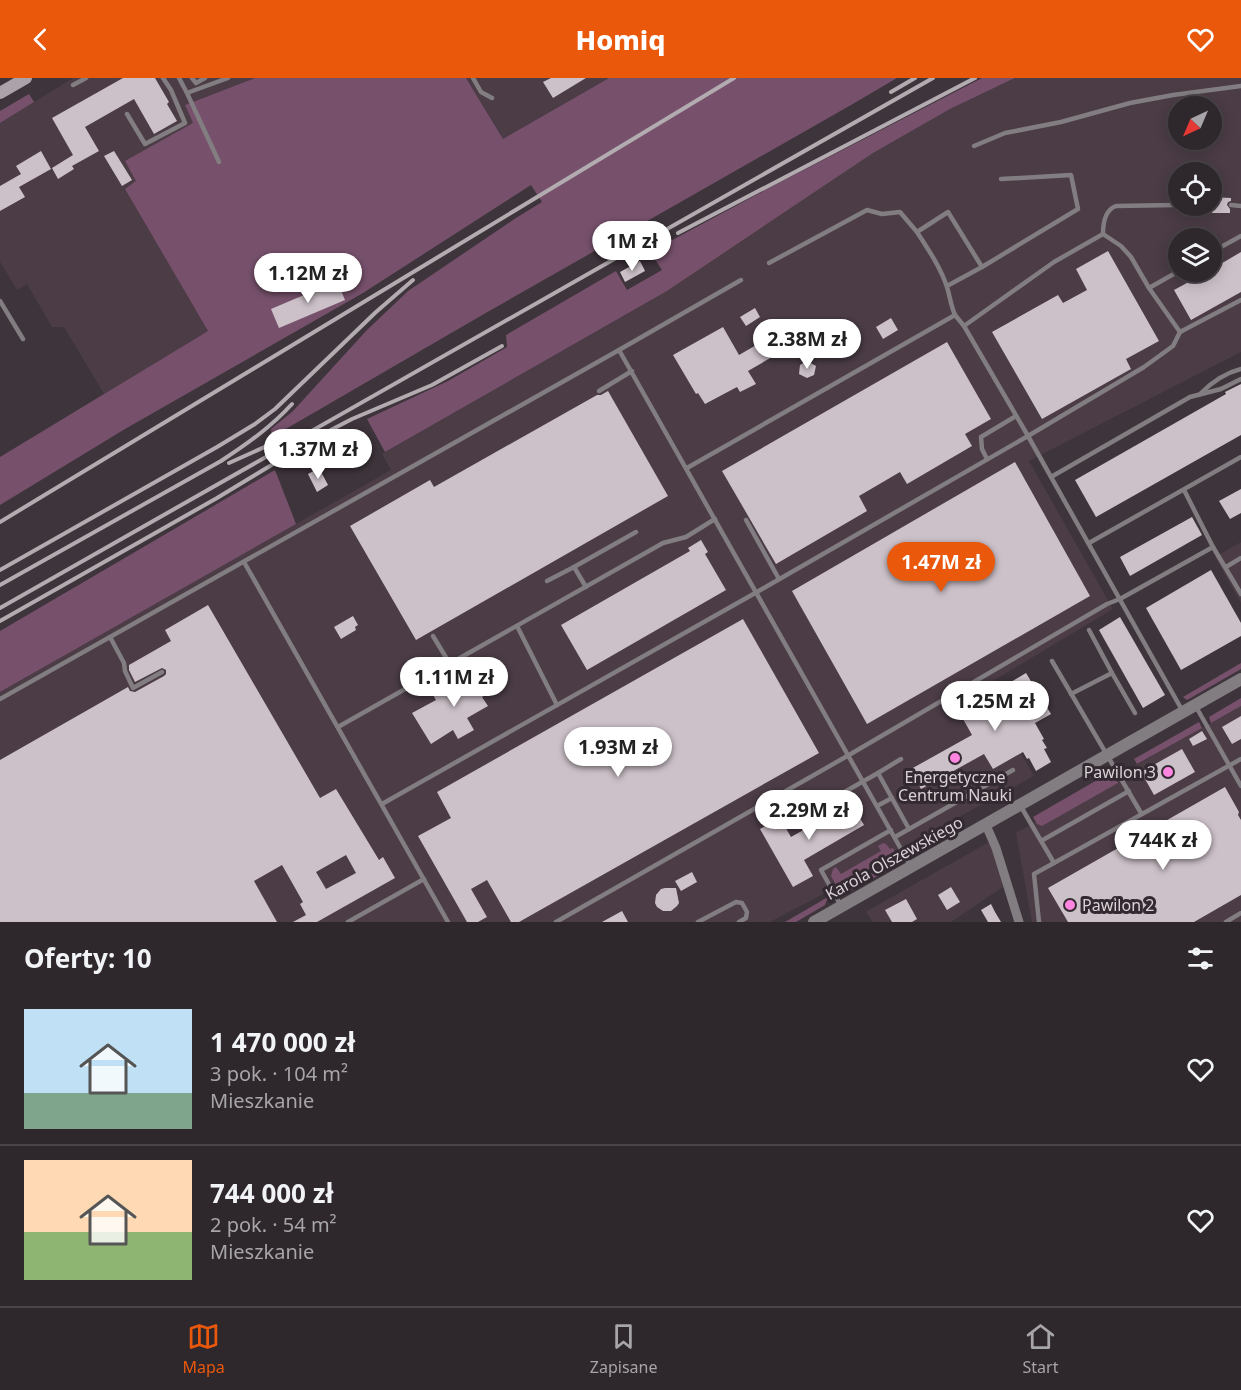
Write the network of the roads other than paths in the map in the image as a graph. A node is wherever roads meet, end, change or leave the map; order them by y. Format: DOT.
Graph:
graph roads {
  1 [pos="26,78"];
  2 [pos="86,78"];
  3 [pos="163,78"];
  4 [pos="179,78"];
  5 [pos="205,78"];
  6 [pos="228,78"];
  7 [pos="472,78"];
  8 [pos="194,80"];
  9 [pos="73,85"];
  10 [pos="1241,86"];
  11 [pos="199,89"];
  12 [pos="0,93"];
  13 [pos="187,93"];
  14 [pos="492,98"];
  15 [pos="127,114"];
  16 [pos="974,146"];
  17 [pos="219,162"];
  18 [pos="1001,179"];
  19 [pos="1168,205"];
  20 [pos="1231,205"];
  21 [pos="1241,206"];
  22 [pos="917,232"];
  23 [pos="1103,234"];
  24 [pos="1241,236"];
  25 [pos="1222,246"];
  26 [pos="769,263"];
  27 [pos="982,267"];
  28 [pos="1168,277"];
  29 [pos="741,280"];
  30 [pos="947,286"];
  31 [pos="1149,288"];
  32 [pos="1241,300"];
  33 [pos="0,301"];
  34 [pos="955,315"];
  35 [pos="964,326"];
  36 [pos="1180,332"];
  37 [pos="23,339"];
  38 [pos="620,350"];
  39 [pos="1241,369"];
  40 [pos="632,371"];
  41 [pos="1241,379"];
  42 [pos="599,391"];
  43 [pos="1199,395"];
  44 [pos="1017,416"];
  45 [pos="1028,436"];
  46 [pos="1241,457"];
  47 [pos="987,459"];
  48 [pos="687,468"];
  49 [pos="1051,477"];
  50 [pos="1184,490"];
  51 [pos="716,519"];
  52 [pos="746,520"];
  53 [pos="636,532"];
  54 [pos="1089,543"];
  55 [pos="1213,547"];
  56 [pos="1241,558"];
  57 [pos="244,562"];
  58 [pos="574,567"];
  59 [pos="1226,567"];
  60 [pos="779,579"];
  61 [pos="547,581"];
  62 [pos="586,587"];
  63 [pos="757,592"];
  64 [pos="1241,594"];
  65 [pos="1120,599"];
  66 [pos="517,626"];
  67 [pos="1089,630"];
  68 [pos="433,636"];
  69 [pos="110,637"];
  70 [pos="1052,662"];
  71 [pos="450,664"];
  72 [pos="162,672"];
  73 [pos="1112,672"];
  74 [pos="1241,679"];
  75 [pos="1071,694"];
  76 [pos="0,699"];
  77 [pos="557,705"];
  78 [pos="1195,705"];
  79 [pos="1183,712"];
  80 [pos="1135,713"];
  81 [pos="338,727"];
  82 [pos="849,755"];
  83 [pos="1108,756"];
  84 [pos="902,759"];
  85 [pos="1241,759"];
  86 [pos="1229,766"];
  87 [pos="1013,770"];
  88 [pos="878,773"];
  89 [pos="864,781"];
  90 [pos="1241,786"];
  91 [pos="1129,791"];
  92 [pos="892,798"];
  93 [pos="382,804"];
  94 [pos="1020,805"];
  95 [pos="877,806"];
  96 [pos="1142,813"];
  97 [pos="795,820"];
  98 [pos="986,825"];
  99 [pos="909,829"];
  100 [pos="891,830"];
  101 [pos="895,837"];
  102 [pos="1041,841"];
  103 [pos="1054,863"];
  104 [pos="911,867"];
  105 [pos="424,879"];
  106 [pos="842,906"];
  107 [pos="1241,913"];
  108 [pos="348,922"];
  109 [pos="448,922"];
  110 [pos="556,922"];
  111 [pos="698,922"];
  112 [pos="739,922"];
  113 [pos="814,922"];
  114 [pos="1019,922"];
  115 [pos="1039,922"];
  116 [pos="1226,922"];
  1 -- 12 [label="main road"];
  2 -- 9 [label="lane"];
  3 -- 15 [label="lane"];
  4 -- 13 [label="lane"];
  5 -- 8 [label="lane"];
  6 -- 11 [label="lane"];
  7 -- 14 [label="lane"];
  8 -- 11 [label="lane"];
  10 -- 16 [label="lane"];
  11 -- 13 [label="lane"];
  13 -- 17 [label="lane"];
  18 -- 27 [label="lane"];
  19 -- 23 [label="lane"];
  20 -- 21 [label="lane"];
  22 -- 26 [label="lane"];
  22 -- 27 [label="lane"];
  22 -- 30 [label="lane"];
  23 -- 31 [label="lane"];
  23 -- 35 [label="lane"];
  24 -- 25 [label="lane"];
  27 -- 30 [label="lane"];
  28 -- 31 [label="lane"];
  29 -- 38 [label="lane"];
  30 -- 34 [label="lane"];
  31 -- 36 [label="lane"];
  32 -- 36 [label="lane"];
  33 -- 37 [label="lane"];
  34 -- 35 [label="lane"];
  34 -- 48 [label="lane"];
  35 -- 44 [label="lane"];
  36 -- 45 [label="lane"];
  38 -- 40 [label="lane"];
  38 -- 57 [label="lane"];
  39 -- 43 [label="lane"];
  40 -- 42 [label="lane"];
  40 -- 48 [label="lane"];
  41 -- 43 [label="lane"];
  43 -- 49 [label="lane"];
  44 -- 45 [label="lane"];
  44 -- 47 [label="lane"];
  45 -- 47 [label="lane"];
  45 -- 49 [label="lane"];
  46 -- 50 [label="lane"];
  47 -- 60 [label="lane"];
  48 -- 51 [label="lane"];
  49 -- 54 [label="lane"];
  50 -- 54 [label="lane"];
  50 -- 55 [label="lane"];
  51 -- 62 [label="lane"];
  51 -- 63 [label="lane"];
  52 -- 60 [label="lane"];
  53 -- 58 [label="lane"];
  54 -- 65 [label="lane"];
  55 -- 59 [label="lane"];
  55 -- 65 [label="lane"];
  56 -- 59 [label="lane"];
  57 -- 69 [label="lane"];
  57 -- 81 [label="lane"];
  58 -- 61 [label="lane"];
  58 -- 62 [label="lane"];
  59 -- 64 [label="lane"];
  60 -- 63 [label="lane"];
  62 -- 66 [label="lane"];
  63 -- 77 [label="lane"];
  63 -- 82 [label="lane"];
  65 -- 79 [label="lane"];
  65 -- 82 [label="lane"];
  66 -- 71 [label="lane"];
  66 -- 77 [label="lane"];
  67 -- 73 [label="lane"];
  68 -- 71 [label="lane"];
  69 -- 72 [label="lane"];
  69 -- 76 [label="lane"];
  70 -- 75 [label="lane"];
  71 -- 81 [label="lane"];
  73 -- 75 [label="lane"];
  73 -- 80 [label="lane"];
  74 -- 78 [label="street, Karola Olszewskiego"];
  75 -- 83 [label="lane"];
  77 -- 93 [label="lane"];
  78 -- 79 [label="street, Karola Olszewskiego"];
  78 -- 86 [label="lane"];
  79 -- 83 [label="street, Karola Olszewskiego"];
  81 -- 93 [label="lane"];
  82 -- 89 [label="lane"];
  82 -- 110 [label="lane"];
  83 -- 91 [label="lane"];
  83 -- 94 [label="street, Karola Olszewskiego"];
  84 -- 88 [label="lane"];
  85 -- 86 [label="lane"];
  86 -- 90 [label="lane"];
  86 -- 96 [label="lane"];
  87 -- 99 [label="lane"];
  88 -- 89 [label="lane"];
  88 -- 92 [label="lane"];
  89 -- 95 [label="lane"];
  89 -- 97 [label="lane"];
  91 -- 96 [label="lane"];
  91 -- 102 [label="lane"];
  92 -- 95 [label="lane"];
  92 -- 99 [label="lane"];
  93 -- 105 [label="lane"];
  94 -- 98 [label="street, Karola Olszewskiego"];
  94 -- 102 [label="lane"];
  95 -- 100 [label="lane"];
  96 -- 103 [label="lane"];
  98 -- 104 [label="street, Karola Olszewskiego"];
  98 -- 114 [label="street"];
  99 -- 101 [label="lane"];
  100 -- 101 [label="lane"];
  100 -- 106 [label="lane"];
  101 -- 104 [label="lane"];
  102 -- 103 [label="lane"];
  103 -- 115 [label="lane"];
  104 -- 106 [label="street, Karola Olszewskiego"];
  105 -- 108 [label="lane"];
  105 -- 109 [label="lane"];
  106 -- 113 [label="street, Karola Olszewskiego"];
  107 -- 116 [label="lane"];
  111 -- 112 [label="lane"];
}
